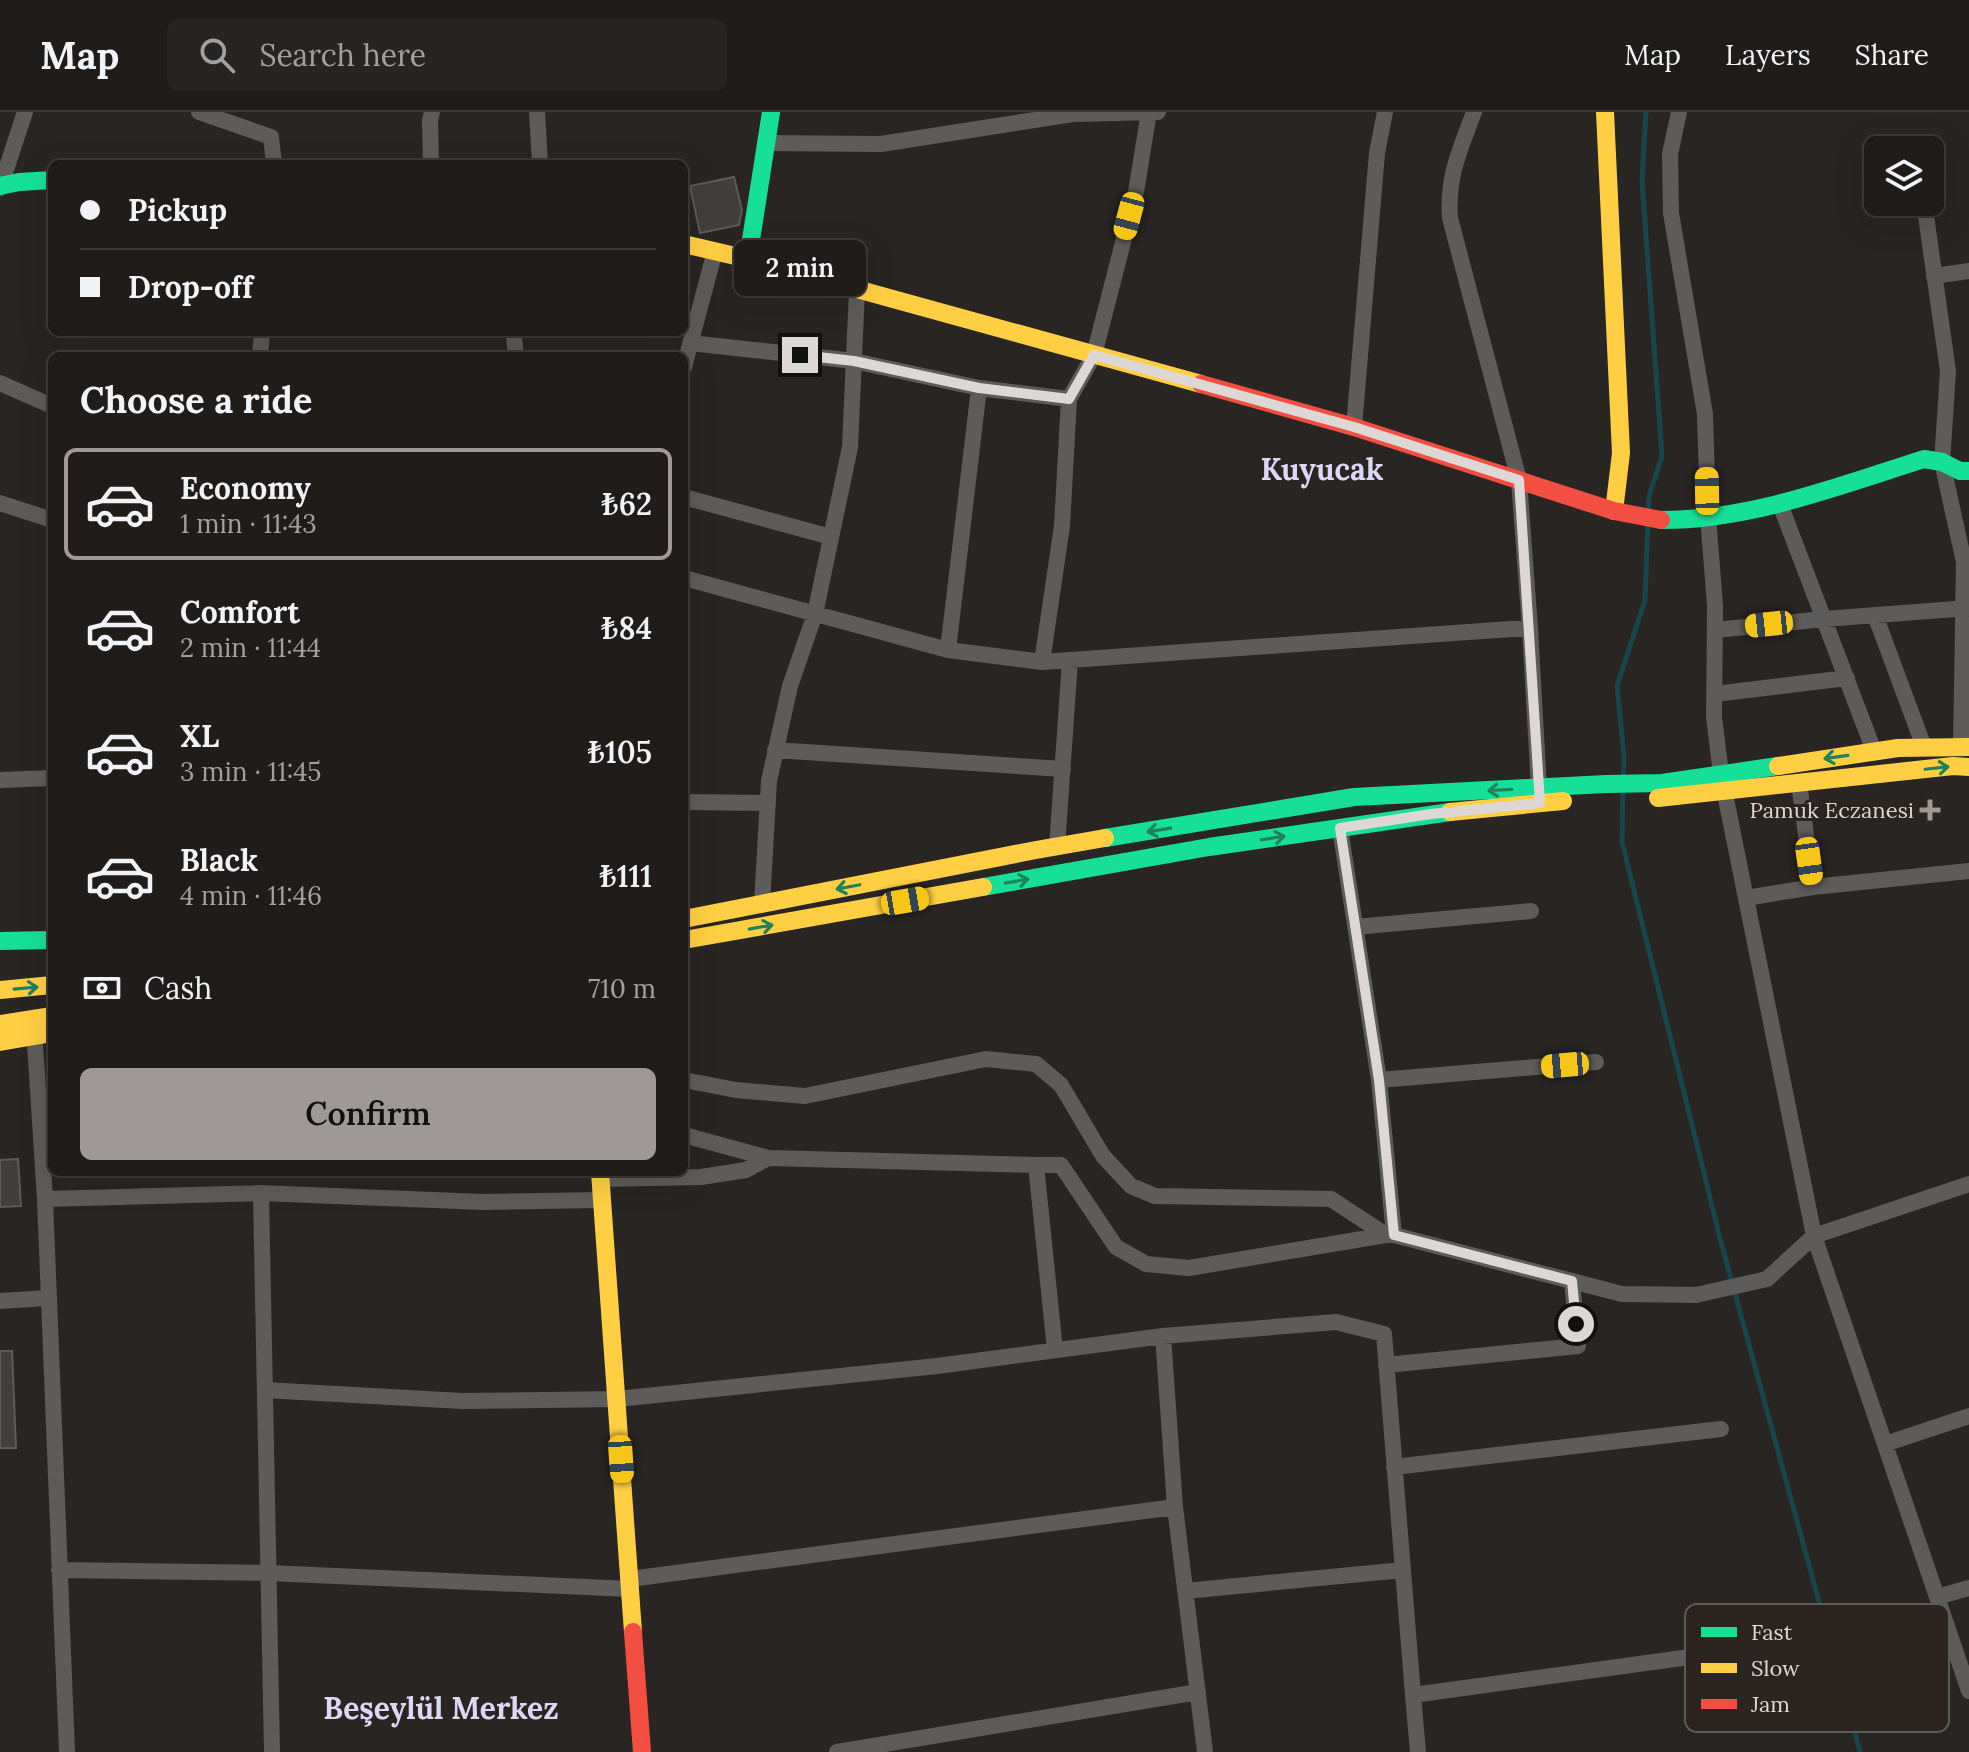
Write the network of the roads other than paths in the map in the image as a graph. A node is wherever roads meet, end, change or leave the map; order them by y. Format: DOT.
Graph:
graph roads {
  1 [pos="25,112"];
  2 [pos="199,112"];
  3 [pos="432,112"];
  4 [pos="537,112"];
  5 [pos="771,112"];
  6 [pos="1153,112"];
  7 [pos="1385,112"];
  8 [pos="1474,112"];
  9 [pos="1605,112"];
  10 [pos="1679,115"];
  11 [pos="766,143"];
  12 [pos="274,160"];
  13 [pos="431,160"];
  14 [pos="540,160"];
  15 [pos="48,180"];
  16 [pos="0,187"];
  17 [pos="1926,216"];
  18 [pos="688,245"];
  19 [pos="715,251"];
  20 [pos="748,259"];
  21 [pos="1969,271"];
  22 [pos="1934,276"];
  23 [pos="857,290"];
  24 [pos="690,343"];
  25 [pos="688,352"];
  26 [pos="1094,355"];
  27 [pos="854,361"];
  28 [pos="0,383"];
  29 [pos="979,388"];
  30 [pos="1069,399"];
  31 [pos="48,404"];
  32 [pos="1354,427"];
  33 [pos="1942,462"];
  34 [pos="1969,471"];
  35 [pos="1519,480"];
  36 [pos="688,498"];
  37 [pos="0,503"];
  38 [pos="1780,504"];
  39 [pos="1614,511"];
  40 [pos="1708,516"];
  41 [pos="48,519"];
  42 [pos="831,537"];
  43 [pos="1965,549"];
  44 [pos="688,579"];
  45 [pos="1966,608"];
  46 [pos="815,614"];
  47 [pos="1875,615"];
  48 [pos="1824,619"];
  49 [pos="1530,629"];
  50 [pos="1715,630"];
  51 [pos="948,650"];
  52 [pos="1070,660"];
  53 [pos="1042,662"];
  54 [pos="1847,678"];
  55 [pos="1966,685"];
  56 [pos="1715,694"];
  57 [pos="1924,747"];
  58 [pos="1965,747"];
  59 [pos="775,750"];
  60 [pos="1874,751"];
  61 [pos="1969,767"];
  62 [pos="1063,769"];
  63 [pos="48,778"];
  64 [pos="0,780"];
  65 [pos="1723,782"];
  66 [pos="1799,783"];
  67 [pos="1539,795"];
  68 [pos="688,802"];
  69 [pos="768,803"];
  70 [pos="1340,828"];
  71 [pos="1057,847"];
  72 [pos="1969,871"];
  73 [pos="1062,873"];
  74 [pos="1813,887"];
  75 [pos="1746,898"];
  76 [pos="762,904"];
  77 [pos="1531,911"];
  78 [pos="688,918"];
  79 [pos="1355,927"];
  80 [pos="688,939"];
  81 [pos="48,940"];
  82 [pos="0,941"];
  83 [pos="48,985"];
  84 [pos="0,990"];
  85 [pos="0,1024"];
  86 [pos="43,1026"];
  87 [pos="0,1042"];
  88 [pos="1596,1062"];
  89 [pos="1379,1080"];
  90 [pos="688,1081"];
  91 [pos="688,1136"];
  92 [pos="768,1158"];
  93 [pos="1036,1165"];
  94 [pos="600,1176"];
  95 [pos="650,1176"];
  96 [pos="1969,1184"];
  97 [pos="261,1193"];
  98 [pos="45,1199"];
  99 [pos="602,1200"];
  100 [pos="1390,1235"];
  101 [pos="1814,1236"];
  102 [pos="1572,1281"];
  103 [pos="48,1298"];
  104 [pos="0,1301"];
  105 [pos="1163,1336"];
  106 [pos="1055,1350"];
  107 [pos="1386,1365"];
  108 [pos="265,1390"];
  109 [pos="617,1399"];
  110 [pos="1969,1416"];
  111 [pos="1721,1429"];
  112 [pos="1885,1444"];
  113 [pos="1394,1467"];
  114 [pos="1175,1507"];
  115 [pos="59,1570"];
  116 [pos="1403,1570"];
  117 [pos="268,1573"];
  118 [pos="630,1584"];
  119 [pos="1969,1588"];
  120 [pos="1185,1591"];
  121 [pos="1937,1597"];
  122 [pos="1939,1604"];
  123 [pos="1949,1632"];
  124 [pos="1685,1658"];
  125 [pos="1969,1691"];
  126 [pos="1198,1692"];
  127 [pos="1413,1695"];
  128 [pos="67,1752"];
  129 [pos="272,1752"];
  130 [pos="642,1752"];
  131 [pos="837,1752"];
  132 [pos="1205,1752"];
  133 [pos="1418,1752"];
  1 -- 16 [label="street"];
  2 -- 12 [label="street"];
  3 -- 13 [label="street"];
  4 -- 14 [label="street"];
  5 -- 11 [label="street"];
  6 -- 11 [label="street"];
  6 -- 26 [label="street"];
  7 -- 32 [label="street"];
  8 -- 35 [label="street"];
  9 -- 39 [label="street"];
  10 -- 40 [label="street"];
  11 -- 20 [label="street"];
  15 -- 16 [label="street"];
  17 -- 22 [label="street"];
  18 -- 19 [label="street"];
  19 -- 20 [label="street"];
  19 -- 24 [label="street"];
  20 -- 23 [label="street"];
  21 -- 22 [label="street"];
  22 -- 33 [label="street"];
  23 -- 26 [label="street"];
  23 -- 27 [label="street"];
  24 -- 25 [label="street"];
  24 -- 27 [label="street"];
  26 -- 30 [label="street"];
  26 -- 32 [label="street"];
  27 -- 29 [label="street"];
  27 -- 42 [label="street"];
  28 -- 31 [label="street"];
  29 -- 30 [label="street"];
  29 -- 51 [label="street"];
  30 -- 53 [label="street"];
  32 -- 35 [label="street"];
  33 -- 34 [label="street"];
  33 -- 38 [label="street"];
  33 -- 43 [label="street"];
  35 -- 39 [label="street"];
  35 -- 49 [label="street"];
  36 -- 42 [label="street"];
  37 -- 41 [label="street"];
  38 -- 40 [label="street"];
  38 -- 48 [label="street"];
  39 -- 40 [label="street"];
  40 -- 50 [label="street"];
  42 -- 46 [label="street"];
  43 -- 45 [label="street"];
  44 -- 46 [label="street"];
  45 -- 47 [label="street"];
  45 -- 55 [label="street"];
  46 -- 51 [label="street"];
  46 -- 59 [label="street"];
  47 -- 48 [label="street"];
  47 -- 57 [label="street"];
  48 -- 50 [label="street"];
  48 -- 54 [label="street"];
  49 -- 52 [label="street"];
  49 -- 67 [label="street"];
  50 -- 56 [label="street"];
  51 -- 53 [label="street"];
  52 -- 53 [label="street"];
  52 -- 62 [label="street"];
  54 -- 56 [label="street"];
  54 -- 60 [label="street"];
  55 -- 58 [label="street"];
  56 -- 65 [label="street"];
  57 -- 58 [label="street"];
  57 -- 60 [label="street"];
  59 -- 62 [label="street"];
  59 -- 69 [label="street"];
  60 -- 65 [label="street, one-way"];
  66 -- 61 [label="street, one-way"];
  62 -- 71 [label="street"];
  63 -- 64 [label="street"];
  65 -- 66 [label="street"];
  65 -- 67 [label="street"];
  65 -- 75 [label="street"];
  66 -- 74 [label="street"];
  67 -- 70 [label="street"];
  67 -- 71 [label="street, one-way"];
  68 -- 69 [label="street"];
  69 -- 76 [label="street"];
  73 -- 70 [label="street, one-way"];
  70 -- 79 [label="street"];
  71 -- 73 [label="street"];
  71 -- 76 [label="street, one-way"];
  72 -- 74 [label="street"];
  80 -- 73 [label="street, one-way"];
  74 -- 75 [label="street"];
  75 -- 101 [label="street"];
  76 -- 78 [label="street"];
  77 -- 79 [label="street"];
  79 -- 89 [label="street"];
  81 -- 82 [label="street"];
  84 -- 83 [label="street, one-way"];
  85 -- 86 [label="street"];
  86 -- 87 [label="street"];
  86 -- 98 [label="street"];
  88 -- 89 [label="street"];
  89 -- 100 [label="street"];
  90 -- 100 [label="street"];
  91 -- 92 [label="street"];
  92 -- 93 [label="street"];
  92 -- 95 [label="street"];
  93 -- 100 [label="street"];
  93 -- 106 [label="street"];
  94 -- 99 [label="street"];
  96 -- 101 [label="street"];
  97 -- 98 [label="street"];
  97 -- 99 [label="street"];
  97 -- 108 [label="street"];
  98 -- 103 [label="street"];
  99 -- 109 [label="street"];
  100 -- 102 [label="street"];
  101 -- 102 [label="street"];
  101 -- 112 [label="street"];
  102 -- 107 [label="street"];
  103 -- 104 [label="street"];
  103 -- 115 [label="street"];
  105 -- 106 [label="street"];
  105 -- 107 [label="street"];
  105 -- 114 [label="street"];
  106 -- 109 [label="street"];
  107 -- 113 [label="street"];
  108 -- 109 [label="street"];
  108 -- 117 [label="street"];
  109 -- 118 [label="street"];
  110 -- 112 [label="street"];
  111 -- 113 [label="street"];
  112 -- 121 [label="street"];
  113 -- 116 [label="street"];
  114 -- 118 [label="street"];
  114 -- 120 [label="street"];
  115 -- 117 [label="street"];
  115 -- 128 [label="street"];
  116 -- 120 [label="street"];
  116 -- 127 [label="street"];
  117 -- 118 [label="street"];
  117 -- 129 [label="street"];
  118 -- 130 [label="street"];
  119 -- 121 [label="street"];
  120 -- 126 [label="street"];
  121 -- 122 [label="street"];
  123 -- 125 [label="street"];
  124 -- 127 [label="street"];
  126 -- 131 [label="street"];
  126 -- 132 [label="street"];
  127 -- 133 [label="street"];
}
